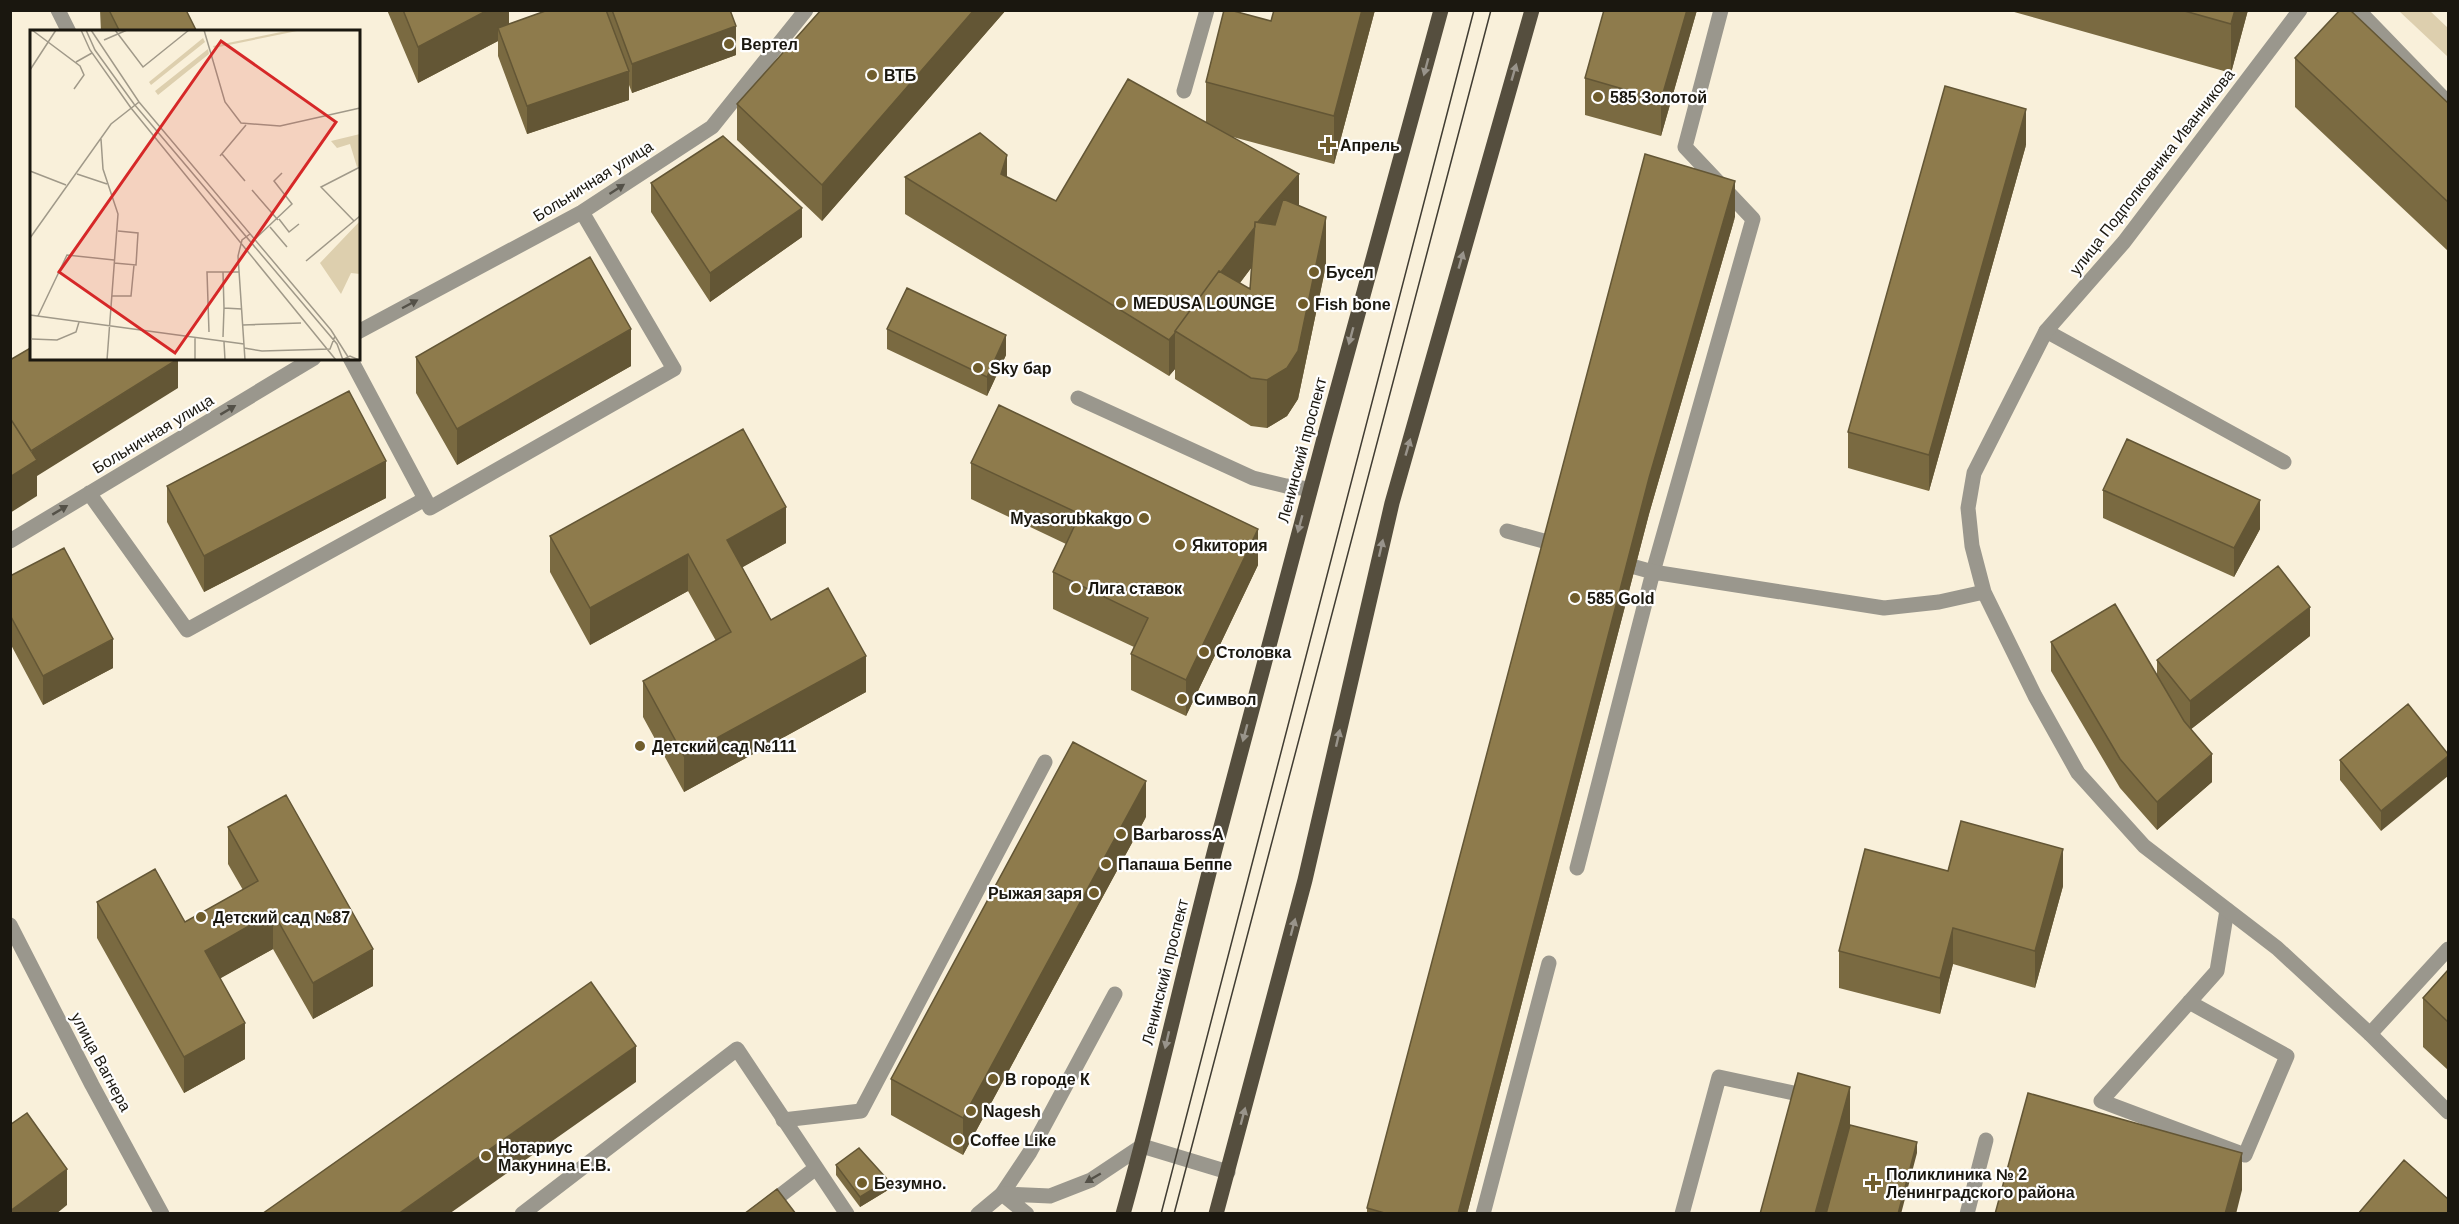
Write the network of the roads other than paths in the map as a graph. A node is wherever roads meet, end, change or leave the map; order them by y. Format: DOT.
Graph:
graph roads {
  1 [pos="58,10"];
  2 [pos="806,10"];
  3 [pos="1207,10"];
  4 [pos="1441,10"];
  5 [pos="1532,10"];
  6 [pos="1721,10"];
  7 [pos="2300,10"];
  8 [pos="2358,10"];
  9 [pos="68,30"];
  10 [pos="1184,91"];
  11 [pos="2448,102"];
  12 [pos="582,212"];
  13 [pos="360,329"];
  14 [pos="2046,331"];
  15 [pos="311,360"];
  16 [pos="351,360"];
  17 [pos="1078,398"];
  18 [pos="2284,462"];
  19 [pos="1309,489"];
  20 [pos="89,493"];
  21 [pos="425,499"];
  22 [pos="1507,531"];
  23 [pos="10,541"];
  24 [pos="1551,543"];
  25 [pos="1635,567"];
  26 [pos="1653,572"];
  27 [pos="1984,592"];
  28 [pos="1045,762"];
  29 [pos="1577,868"];
  30 [pos="2227,910"];
  31 [pos="10,925"];
  32 [pos="2448,949"];
  33 [pos="1549,963"];
  34 [pos="1115,994"];
  35 [pos="2189,1002"];
  36 [pos="2370,1034"];
  37 [pos="1818,1098"];
  38 [pos="2448,1112"];
  39 [pos="783,1120"];
  40 [pos="1986,1140"];
  41 [pos="1142,1146"];
  42 [pos="816,1168"];
  43 [pos="1228,1172"];
  44 [pos="1002,1194"];
  45 [pos="162,1214"];
  46 [pos="522,1214"];
  47 [pos="756,1214"];
  48 [pos="847,1214"];
  49 [pos="978,1214"];
  50 [pos="1027,1214"];
  51 [pos="1123,1214"];
  52 [pos="1216,1214"];
  53 [pos="1483,1214"];
  54 [pos="1683,1214"];
  55 [pos="1967,1214"];
  1 -- 9 [label="street"];
  12 -- 2 [label="street, Больничная улица, one-way"];
  3 -- 10 [label="street"];
  4 -- 19 [label="main road, Ленинский проспект, one-way"];
  43 -- 5 [label="main road, one-way"];
  6 -- 26 [label="street"];
  7 -- 14 [label="street, улица Подполковника Иванникова"];
  8 -- 11 [label="street"];
  13 -- 12 [label="street, Больничная улица, one-way"];
  12 -- 21 [label="street"];
  14 -- 18 [label="street"];
  14 -- 27 [label="street, улица Подполковника Иванникова"];
  20 -- 15 [label="street, Больничная улица, one-way"];
  16 -- 21 [label="street"];
  17 -- 19 [label="street"];
  19 -- 41 [label="main road, Ленинский проспект, one-way"];
  20 -- 21 [label="street"];
  23 -- 20 [label="street, Больничная улица, one-way"];
  22 -- 24 [label="street"];
  25 -- 26 [label="street"];
  26 -- 27 [label="street"];
  26 -- 29 [label="street"];
  27 -- 30 [label="street, улица Подполковника Иванникова"];
  28 -- 39 [label="street"];
  30 -- 35 [label="street"];
  30 -- 36 [label="street, улица Подполковника Иванникова"];
  31 -- 45 [label="street, улица Вагнера"];
  32 -- 36 [label="street"];
  33 -- 53 [label="street"];
  34 -- 44 [label="street"];
  35 -- 35 [label="street"];
  36 -- 38 [label="street, улица Подполковника Иванникова"];
  37 -- 54 [label="street"];
  39 -- 42 [label="street"];
  39 -- 46 [label="street"];
  40 -- 55 [label="street"];
  41 -- 43 [label="street"];
  41 -- 44 [label="street, one-way"];
  41 -- 51 [label="main road, Ленинский проспект"];
  42 -- 47 [label="street"];
  42 -- 48 [label="street"];
  43 -- 52 [label="main road"];
  44 -- 49 [label="street"];
  44 -- 50 [label="street"];
}
